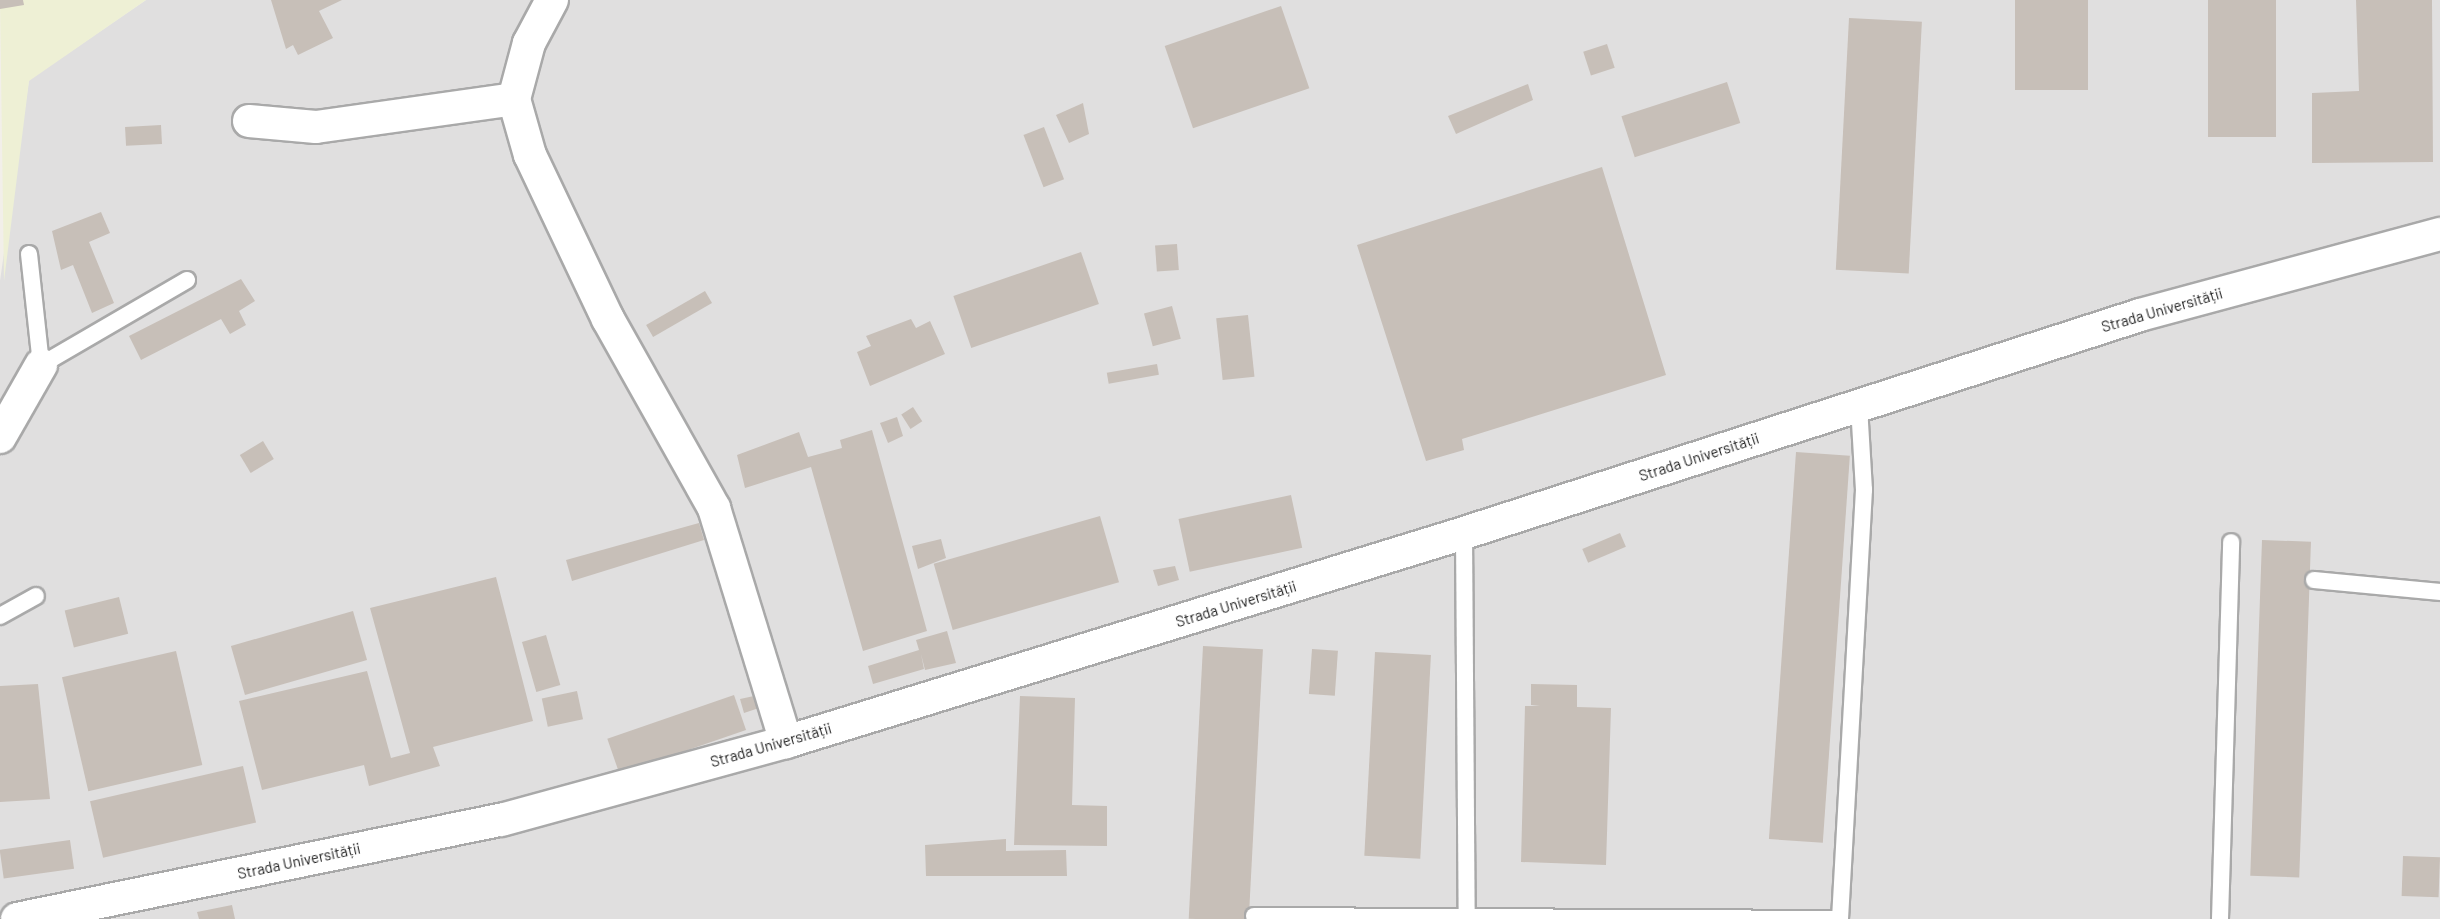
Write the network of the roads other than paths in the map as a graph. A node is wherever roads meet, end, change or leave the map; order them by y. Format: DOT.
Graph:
graph roads {
  1 [pos="552,0"];
  2 [pos="514,99"];
  3 [pos="249,121"];
  4 [pos="2440,234"];
  5 [pos="29,254"];
  6 [pos="186,280"];
  7 [pos="41,365"];
  8 [pos="1859,406"];
  9 [pos="4,420"];
  10 [pos="1464,533"];
  11 [pos="2231,542"];
  12 [pos="2314,580"];
  13 [pos="2440,592"];
  14 [pos="36,596"];
  15 [pos="0,616"];
  16 [pos="786,742"];
  17 [pos="1254,916"];
  18 [pos="1467,916"];
  19 [pos="17,919"];
  20 [pos="1839,919"];
  21 [pos="2220,919"];
  1 -- 2 [label="street"];
  2 -- 3 [label="street"];
  2 -- 16 [label="street"];
  4 -- 8 [label="street, Strada Universității"];
  5 -- 7 [label="lane"];
  6 -- 7 [label="lane"];
  7 -- 9 [label="street"];
  8 -- 10 [label="street, Strada Universității"];
  8 -- 20 [label="lane"];
  10 -- 16 [label="street, Strada Universității"];
  10 -- 18 [label="lane"];
  11 -- 21 [label="lane"];
  12 -- 13 [label="lane"];
  14 -- 15 [label="lane"];
  16 -- 19 [label="street, Strada Universității"];
  17 -- 18 [label="lane"];
  18 -- 20 [label="lane"];
}
